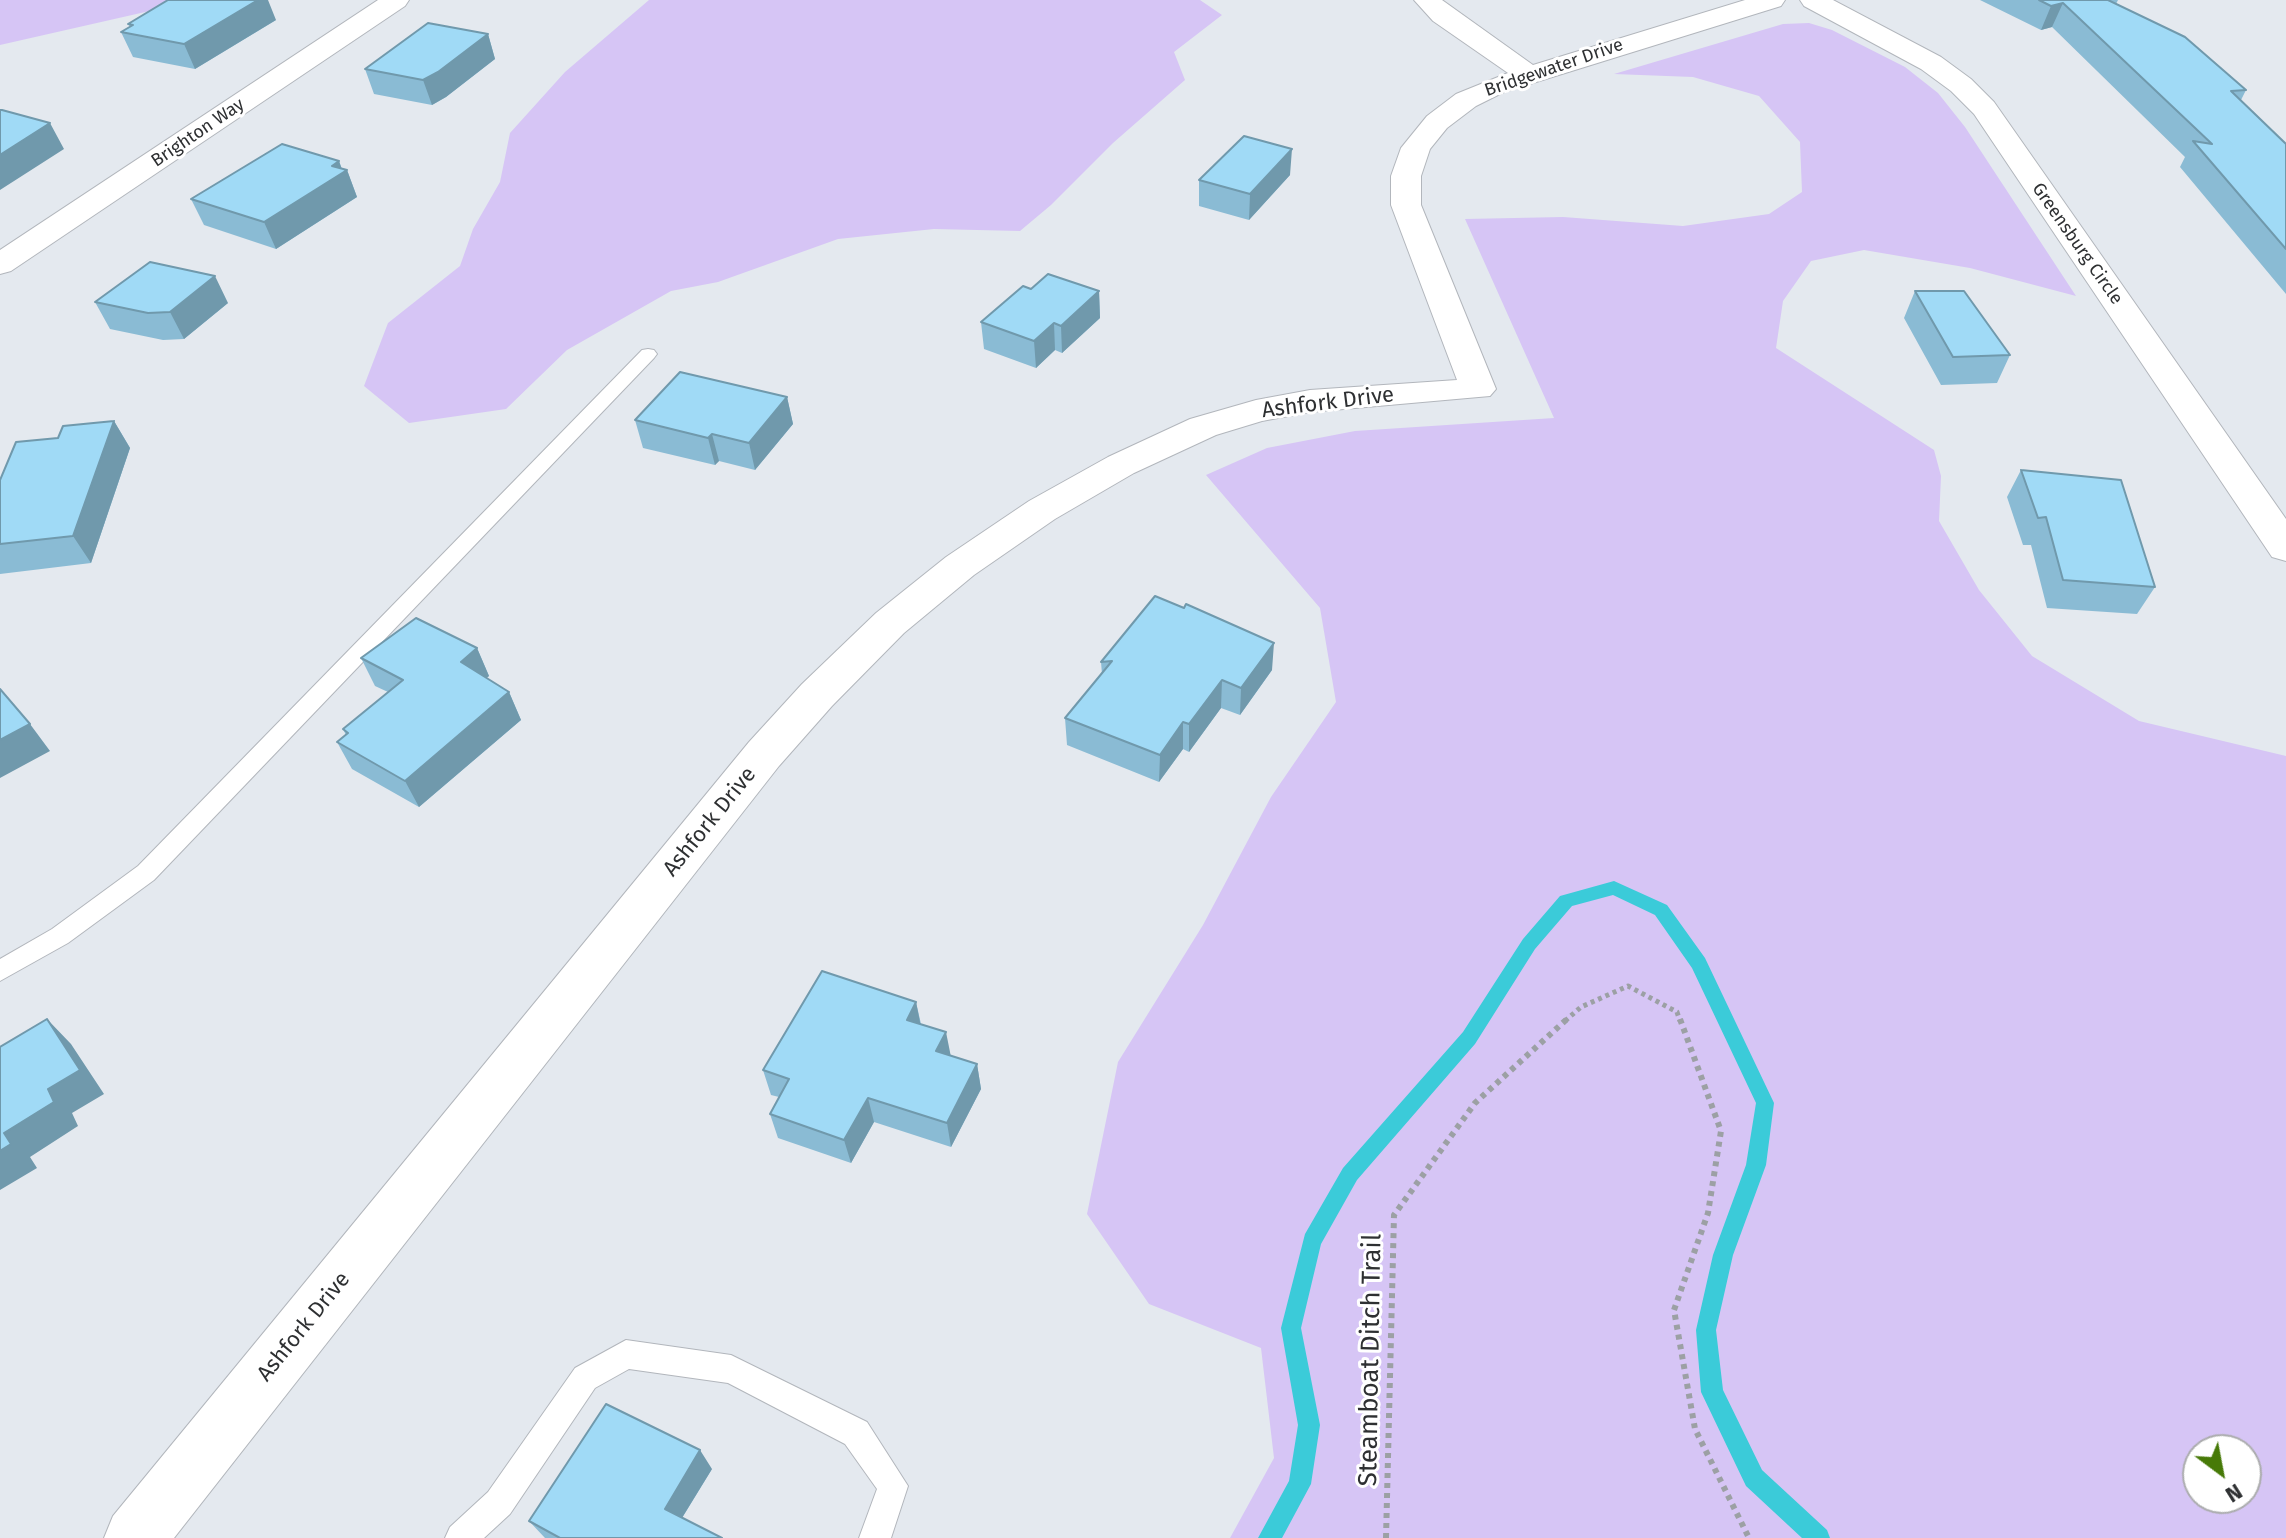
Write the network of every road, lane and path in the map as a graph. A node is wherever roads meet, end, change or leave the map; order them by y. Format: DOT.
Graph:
graph roads {
  1 [pos="396,0"];
  2 [pos="1427,0"];
  3 [pos="1772,0"];
  4 [pos="1813,0"];
  5 [pos="1527,73"];
  6 [pos="0,264"];
  7 [pos="648,354"];
  8 [pos="1478,389"];
  9 [pos="2286,548"];
  10 [pos="0,971"];
  11 [pos="135,1538"];
  12 [pos="461,1538"];
  13 [pos="875,1538"];
  14 [pos="1386,1538"];
  15 [pos="1749,1538"];
  1 -- 6 [label="street, Brighton Way"];
  2 -- 5 [label="street"];
  3 -- 5 [label="street, Bridgewater Drive"];
  4 -- 9 [label="street, Greensburg Circle"];
  5 -- 8 [label="street, Bridgewater Drive"];
  7 -- 10 [label="lane"];
  8 -- 11 [label="street, Ashfork Drive"];
  12 -- 13 [label="lane"];
  14 -- 15 [label="path, Steamboat Ditch Trail"];
}
